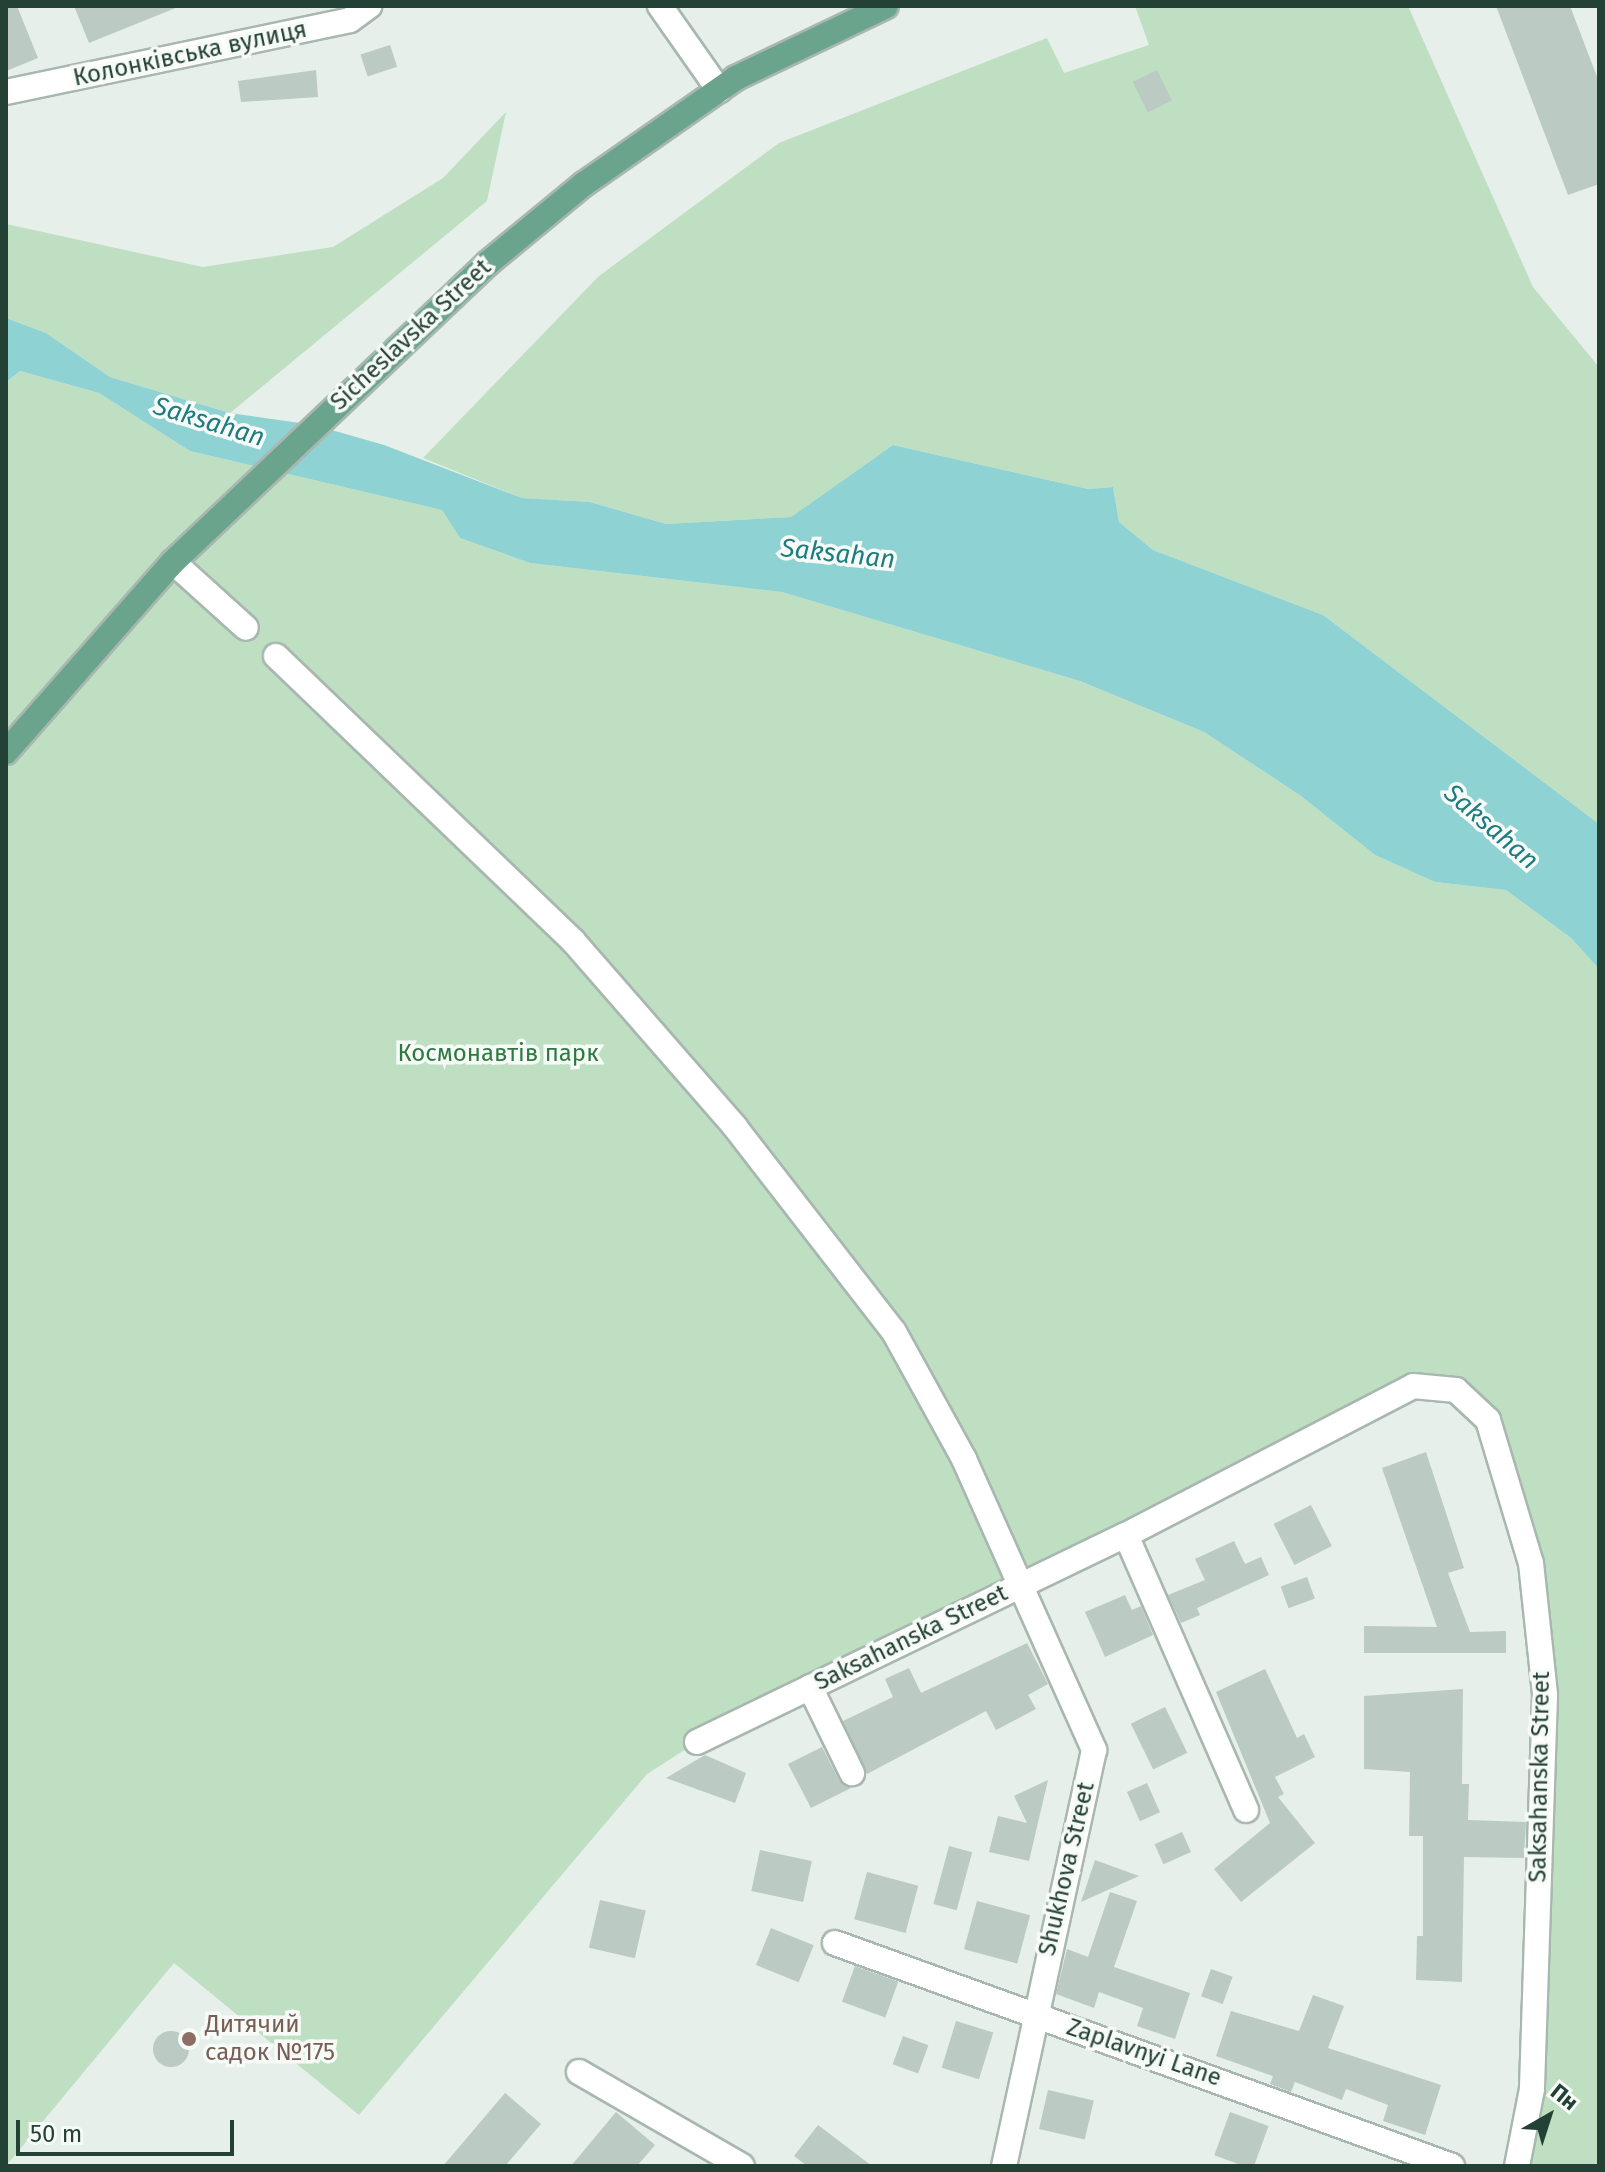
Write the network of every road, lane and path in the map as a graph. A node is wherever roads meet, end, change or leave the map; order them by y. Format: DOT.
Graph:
graph roads {
  1 [pos="369,6"];
  2 [pos="660,6"];
  3 [pos="886,6"];
  4 [pos="719,90"];
  5 [pos="6,92"];
  6 [pos="173,562"];
  7 [pos="246,628"];
  8 [pos="276,656"];
  9 [pos="6,752"];
  10 [pos="1126,1535"];
  11 [pos="1023,1583"];
  12 [pos="810,1687"];
  13 [pos="697,1742"];
  14 [pos="852,1773"];
  15 [pos="1246,1810"];
  16 [pos="835,1943"];
  17 [pos="1033,2015"];
  18 [pos="579,2072"];
  19 [pos="742,2166"];
  20 [pos="1004,2166"];
  21 [pos="1452,2166"];
  22 [pos="1517,2166"];
  1 -- 5 [label="street, Колонківська вулиця"];
  2 -- 4 [label="street"];
  3 -- 4 [label="main road, Sicheslavska Street"];
  4 -- 6 [label="main road, Sicheslavska Street"];
  6 -- 7 [label="street"];
  6 -- 9 [label="main road, Sicheslavska Street"];
  8 -- 11 [label="street, Shukhova Street"];
  10 -- 11 [label="street, Saksahanska Street"];
  10 -- 15 [label="street"];
  10 -- 22 [label="street, Saksahanska Street"];
  11 -- 12 [label="street, Saksahanska Street"];
  11 -- 17 [label="street, Shukhova Street"];
  12 -- 13 [label="street, Saksahanska Street"];
  12 -- 14 [label="street"];
  16 -- 17 [label="street, Zaplavnyi Lane"];
  17 -- 20 [label="street, Shukhova Street"];
  17 -- 21 [label="street, Zaplavnyi Lane"];
  18 -- 19 [label="street"];
}
